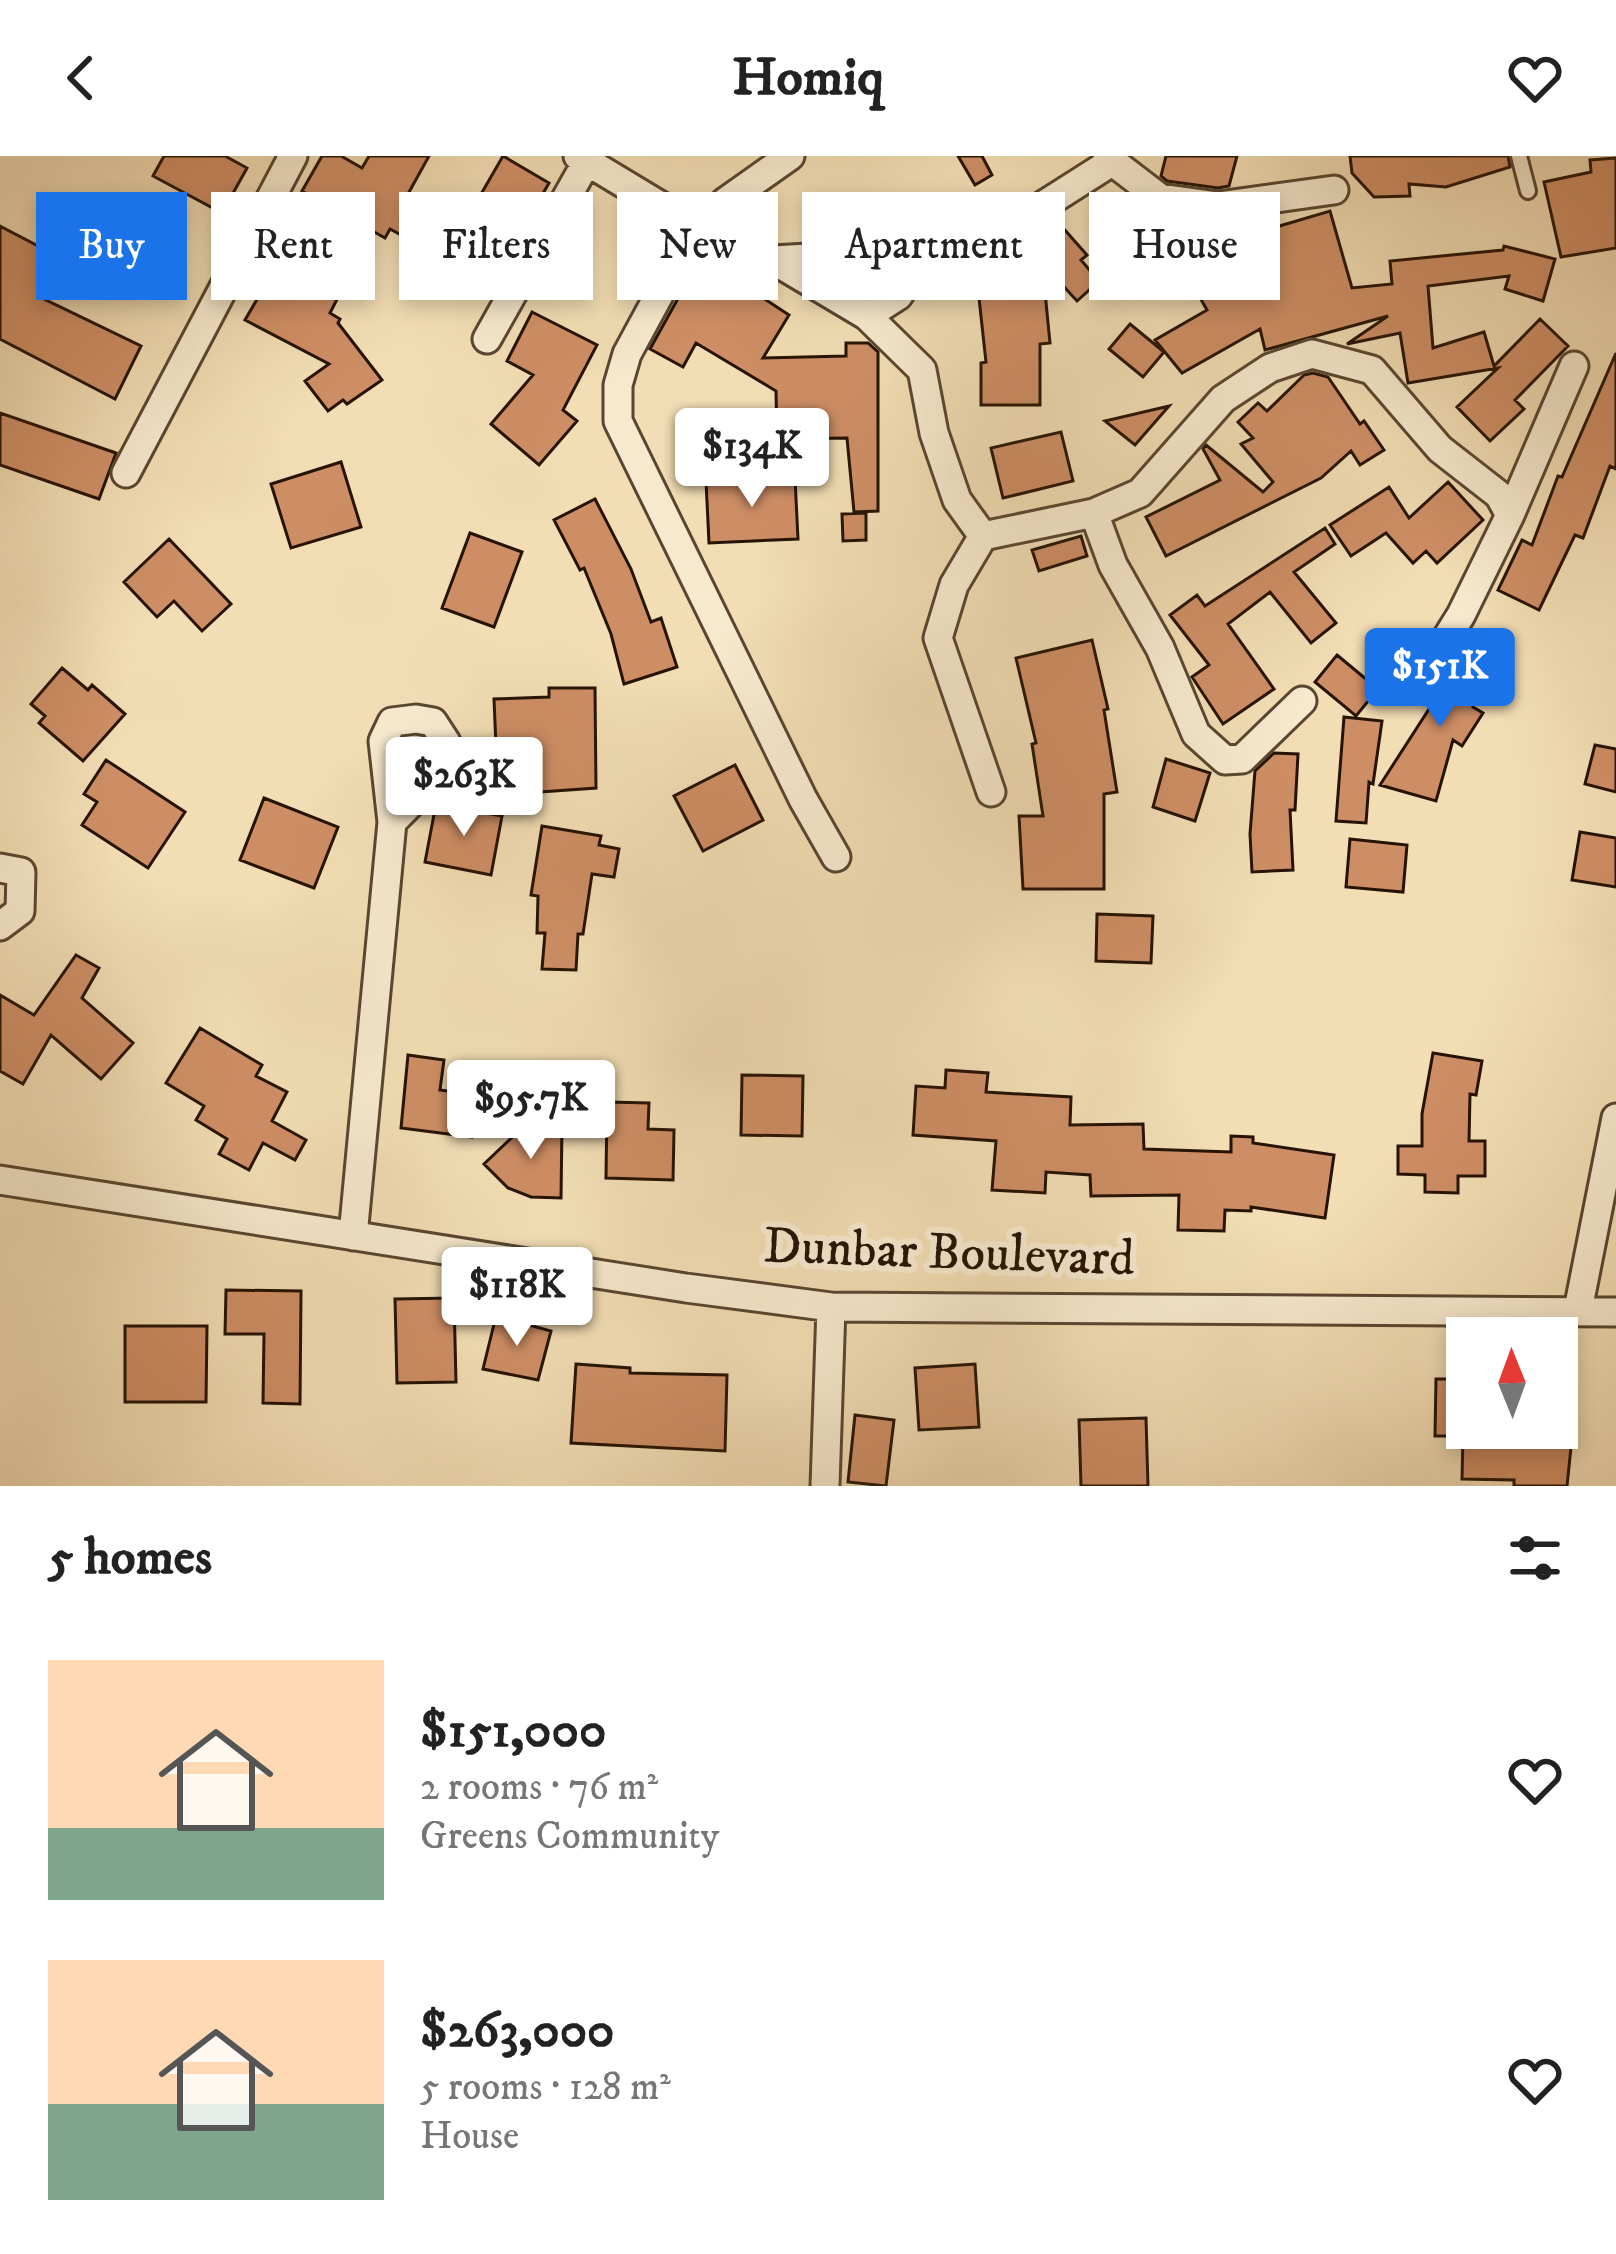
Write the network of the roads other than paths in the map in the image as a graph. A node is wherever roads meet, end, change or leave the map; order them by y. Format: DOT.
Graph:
graph roads {
  1 [pos="293,156"];
  2 [pos="790,156"];
  3 [pos="1519,156"];
  4 [pos="585,158"];
  5 [pos="1110,158"];
  6 [pos="1334,190"];
  7 [pos="1528,190"];
  8 [pos="640,192"];
  9 [pos="739,192"];
  10 [pos="1064,192"];
  11 [pos="778,263"];
  12 [pos="656,300"];
  13 [pos="892,300"];
  14 [pos="867,316"];
  15 [pos="487,340"];
  16 [pos="1574,366"];
  17 [pos="126,473"];
  18 [pos="1094,513"];
  19 [pos="1510,515"];
  20 [pos="983,536"];
  21 [pos="1423,676"];
  22 [pos="1302,701"];
  23 [pos="991,792"];
  24 [pos="392,822"];
  25 [pos="836,857"];
  26 [pos="0,868"];
  27 [pos="0,926"];
  28 [pos="1616,1118"];
  29 [pos="0,1180"];
  30 [pos="353,1236"];
  31 [pos="831,1307"];
  32 [pos="1578,1310"];
  33 [pos="1616,1312"];
  34 [pos="825,1486"];
  1 -- 17 [label="street"];
  2 -- 9 [label="street"];
  3 -- 7 [label="lane"];
  4 -- 8 [label="street"];
  4 -- 15 [label="street"];
  5 -- 6 [label="street"];
  5 -- 10 [label="street"];
  11 -- 14 [label="street"];
  12 -- 25 [label="street"];
  13 -- 14 [label="street"];
  14 -- 20 [label="street"];
  16 -- 19 [label="street"];
  18 -- 19 [label="street"];
  18 -- 20 [label="street"];
  18 -- 22 [label="street"];
  19 -- 21 [label="street"];
  20 -- 23 [label="street"];
  24 -- 30 [label="street"];
  26 -- 27 [label="street"];
  28 -- 32 [label="street"];
  29 -- 30 [label="street, Dunbar Boulevard"];
  30 -- 31 [label="street, Dunbar Boulevard"];
  31 -- 32 [label="street, Dunbar Boulevard"];
  31 -- 34 [label="street"];
  32 -- 33 [label="street, Dunbar Boulevard"];
}
